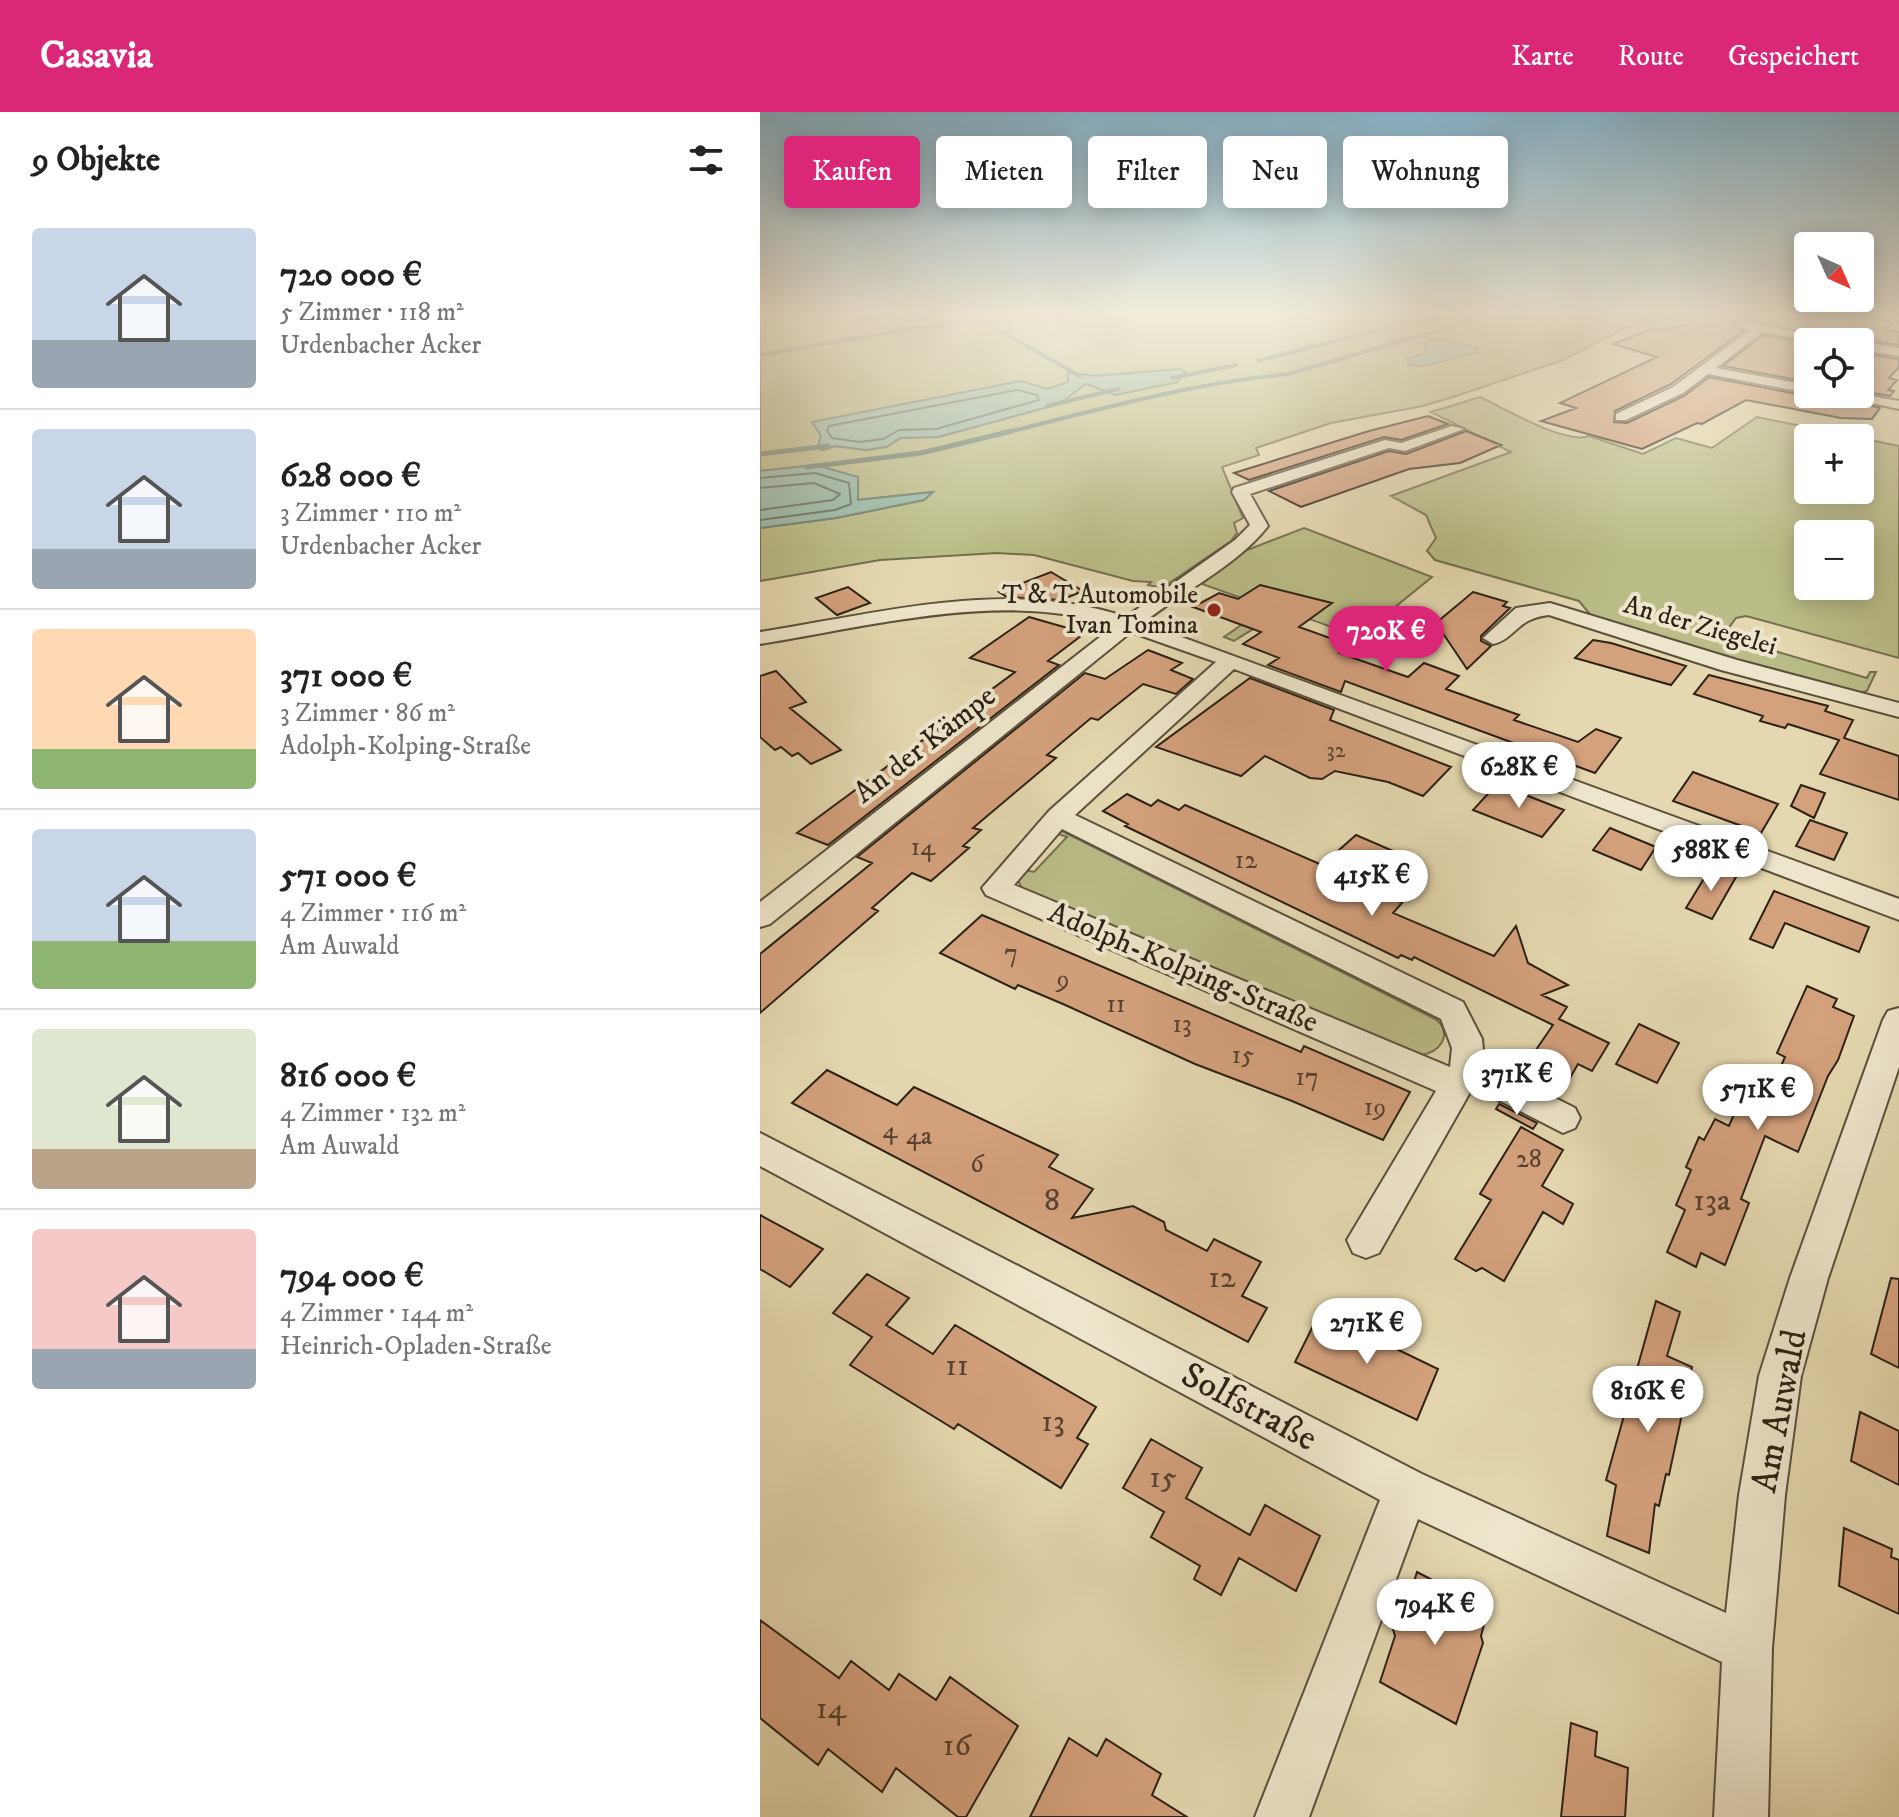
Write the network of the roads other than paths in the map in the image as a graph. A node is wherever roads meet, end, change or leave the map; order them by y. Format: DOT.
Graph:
graph roads {
  1 [pos="1673,393"];
  2 [pos="1874,398"];
  3 [pos="1897,401"];
  4 [pos="1621,417"];
  5 [pos="1457,429"];
  6 [pos="1131,624"];
  7 [pos="760,638"];
  8 [pos="1493,638"];
  9 [pos="1231,660"];
  10 [pos="1899,710"];
  11 [pos="1058,817"];
  12 [pos="1899,910"];
  13 [pos="760,917"];
  14 [pos="1899,1020"];
  15 [pos="1463,1077"];
  16 [pos="1563,1118"];
  17 [pos="760,1148"];
  18 [pos="1366,1240"];
  19 [pos="1406,1490"];
  20 [pos="1747,1648"];
  21 [pos="1282,1817"];
  22 [pos="1741,1817"];
  1 -- 4 [label="street"];
  2 -- 3 [label="street"];
  5 -- 6 [label="street, An der Kämpe"];
  6 -- 7 [label="street"];
  6 -- 9 [label="street"];
  6 -- 13 [label="street, An der Kämpe"];
  8 -- 10 [label="street, An der Ziegelei"];
  9 -- 11 [label="street, Adolph-Kolping-Straße"];
  9 -- 12 [label="street"];
  11 -- 15 [label="street"];
  11 -- 15 [label="street, Adolph-Kolping-Straße"];
  14 -- 20 [label="street, Am Auwald"];
  15 -- 16 [label="street, Adolph-Kolping-Straße"];
  15 -- 18 [label="street"];
  17 -- 19 [label="street, Solfstraße"];
  19 -- 20 [label="street, Solfstraße"];
  19 -- 21 [label="street"];
  20 -- 22 [label="street, Am Auwald"];
}
